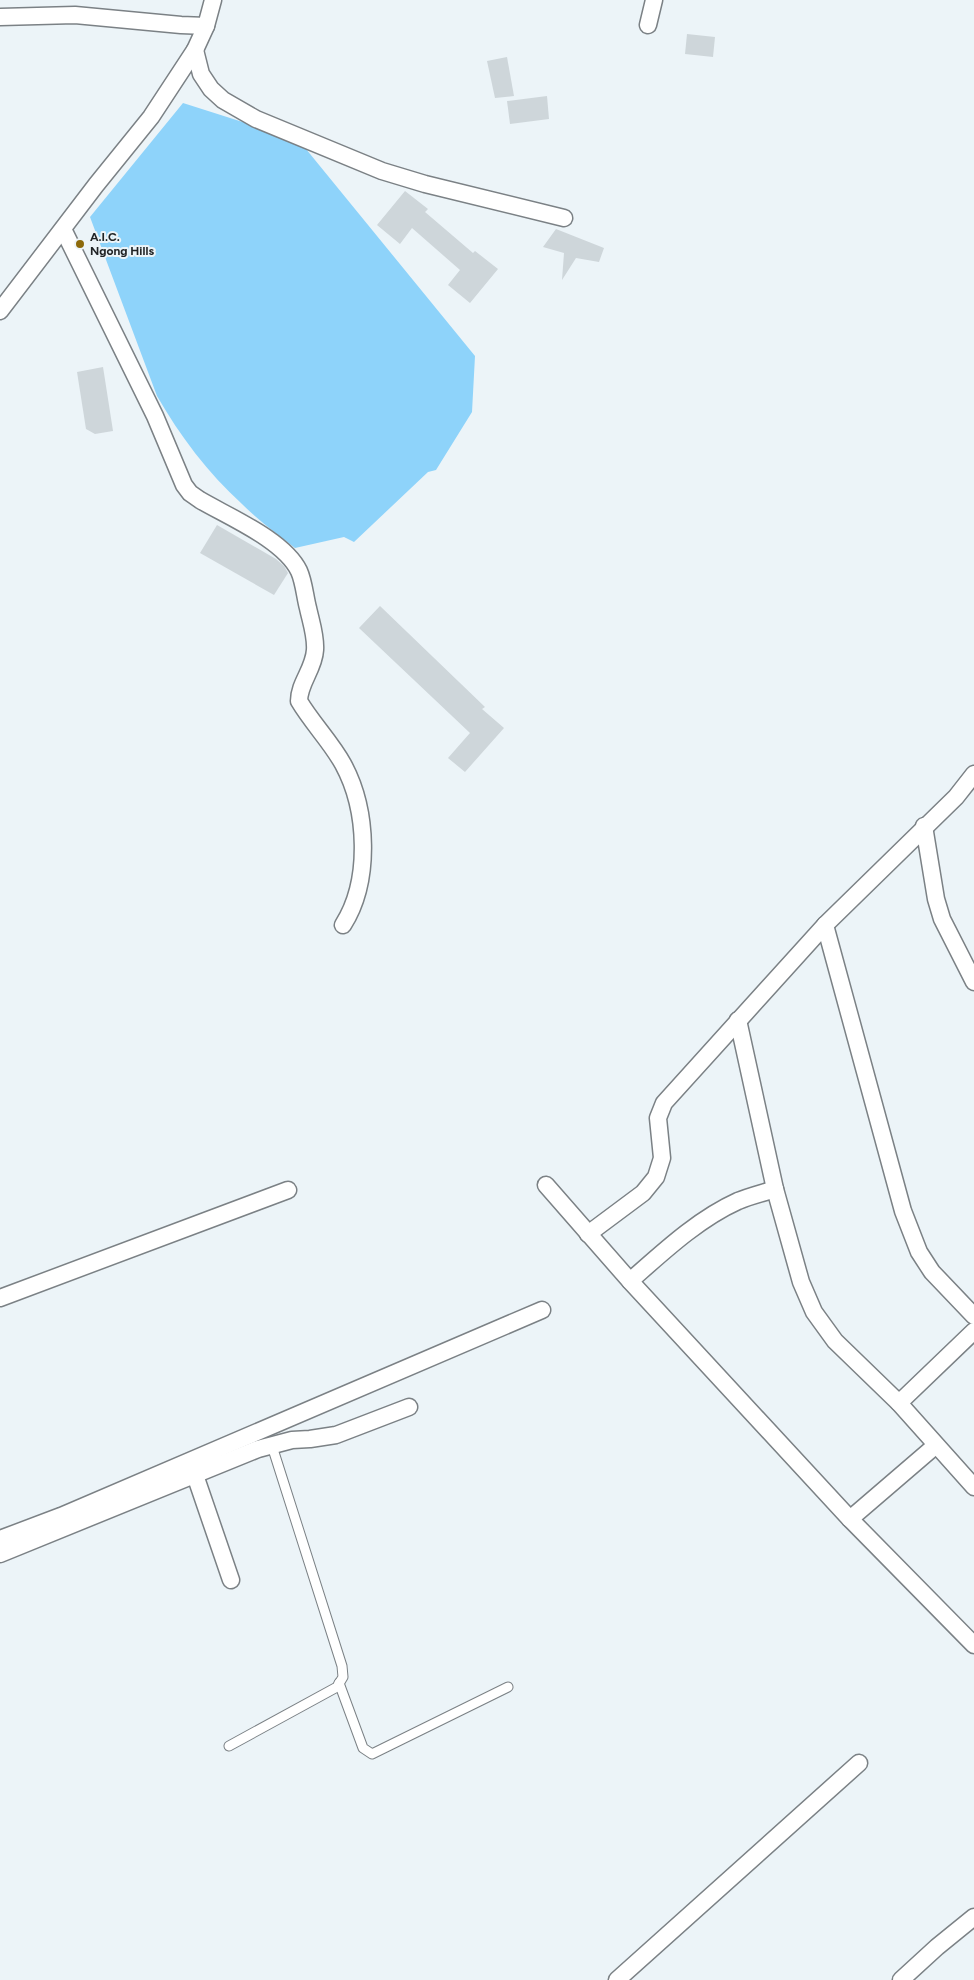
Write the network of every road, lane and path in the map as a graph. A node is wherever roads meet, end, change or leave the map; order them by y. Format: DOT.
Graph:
graph roads {
  1 [pos="213,0"];
  2 [pos="654,0"];
  3 [pos="0,17"];
  4 [pos="648,25"];
  5 [pos="206,26"];
  6 [pos="195,50"];
  7 [pos="564,218"];
  8 [pos="63,228"];
  9 [pos="0,311"];
  10 [pos="974,774"];
  11 [pos="924,826"];
  12 [pos="343,925"];
  13 [pos="825,925"];
  14 [pos="974,982"];
  15 [pos="738,1020"];
  16 [pos="546,1185"];
  17 [pos="775,1189"];
  18 [pos="288,1190"];
  19 [pos="588,1234"];
  20 [pos="630,1281"];
  21 [pos="0,1298"];
  22 [pos="542,1310"];
  23 [pos="974,1316"];
  24 [pos="974,1331"];
  25 [pos="899,1403"];
  26 [pos="409,1407"];
  27 [pos="272,1446"];
  28 [pos="935,1446"];
  29 [pos="195,1475"];
  30 [pos="974,1487"];
  31 [pos="850,1519"];
  32 [pos="0,1539"];
  33 [pos="0,1554"];
  34 [pos="231,1580"];
  35 [pos="974,1644"];
  36 [pos="339,1684"];
  37 [pos="508,1687"];
  38 [pos="230,1746"];
  39 [pos="859,1763"];
  40 [pos="974,1917"];
  41 [pos="617,1980"];
  42 [pos="901,1980"];
  1 -- 5 [label="street"];
  2 -- 4 [label="street"];
  3 -- 5 [label="street"];
  5 -- 6 [label="street"];
  6 -- 7 [label="street"];
  6 -- 8 [label="street"];
  8 -- 9 [label="street"];
  8 -- 12 [label="street"];
  10 -- 11 [label="street"];
  11 -- 13 [label="street"];
  11 -- 14 [label="street"];
  13 -- 15 [label="street"];
  13 -- 23 [label="street"];
  15 -- 17 [label="street"];
  15 -- 19 [label="street"];
  16 -- 19 [label="street"];
  17 -- 20 [label="street"];
  17 -- 25 [label="street"];
  18 -- 21 [label="street"];
  19 -- 20 [label="street"];
  20 -- 31 [label="street"];
  22 -- 32 [label="street"];
  24 -- 25 [label="street"];
  25 -- 28 [label="street"];
  26 -- 27 [label="street"];
  27 -- 29 [label="street"];
  27 -- 36 [label="lane"];
  28 -- 30 [label="street"];
  28 -- 31 [label="street"];
  29 -- 33 [label="street"];
  29 -- 34 [label="street"];
  31 -- 35 [label="street"];
  36 -- 37 [label="lane"];
  36 -- 38 [label="lane"];
  39 -- 41 [label="street"];
  40 -- 42 [label="street"];
}
